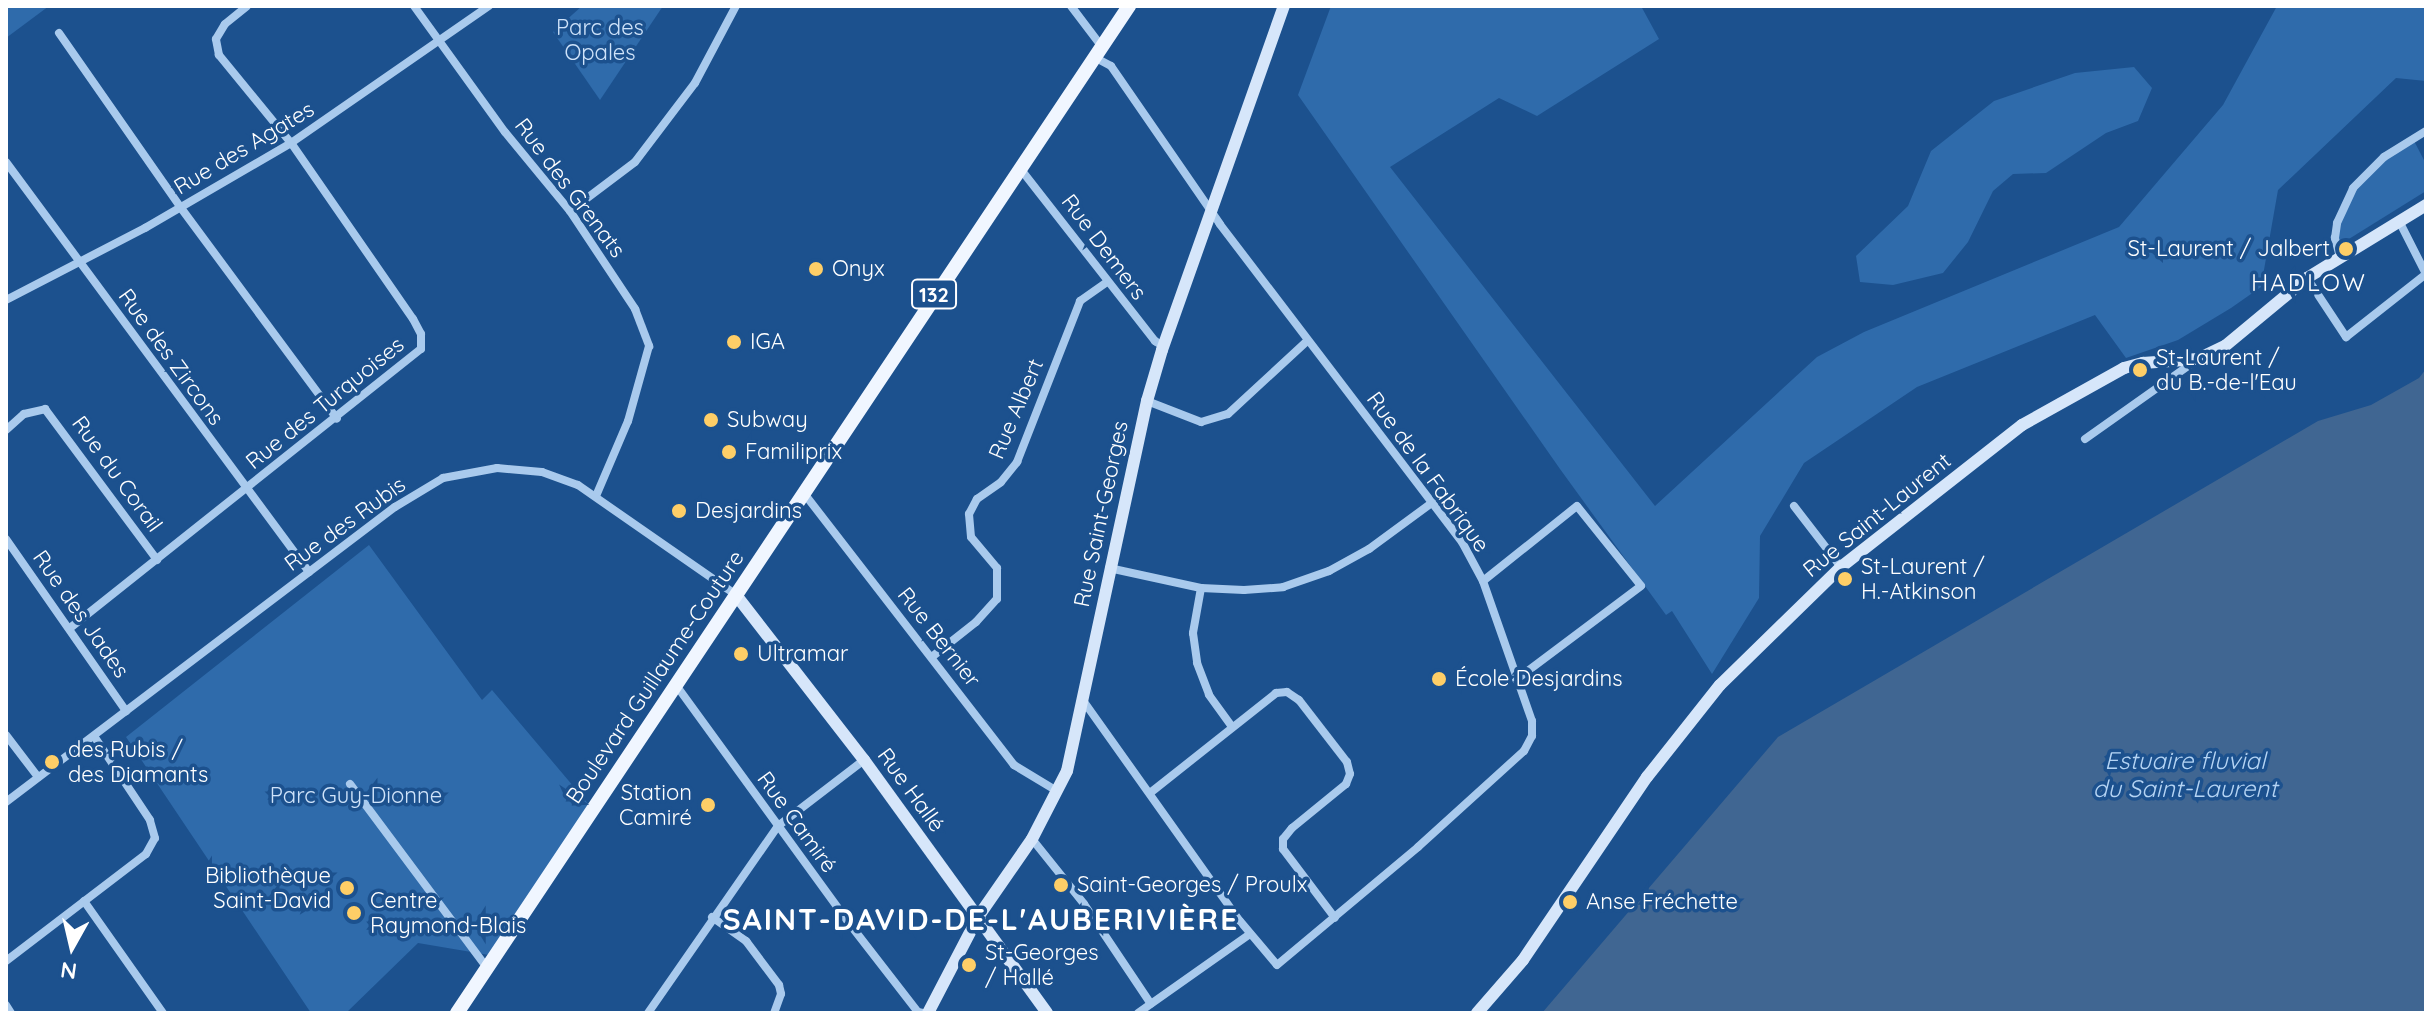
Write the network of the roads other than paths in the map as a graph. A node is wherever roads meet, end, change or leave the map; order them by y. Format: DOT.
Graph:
graph roads {
  1 [pos="247,6"];
  2 [pos="414,6"];
  3 [pos="489,6"];
  4 [pos="736,6"];
  5 [pos="1071,6"];
  6 [pos="1129,6"];
  7 [pos="1284,6"];
  8 [pos="59,33"];
  9 [pos="440,42"];
  10 [pos="1100,53"];
  11 [pos="2426,131"];
  12 [pos="291,143"];
  13 [pos="6,162"];
  14 [pos="1018,167"];
  15 [pos="2426,205"];
  16 [pos="181,208"];
  17 [pos="570,211"];
  18 [pos="1211,212"];
  19 [pos="2399,221"];
  20 [pos="2340,257"];
  21 [pos="78,262"];
  22 [pos="2307,278"];
  23 [pos="1107,282"];
  24 [pos="6,300"];
  25 [pos="1307,341"];
  26 [pos="1163,346"];
  27 [pos="2198,359"];
  28 [pos="1147,401"];
  29 [pos="337,419"];
  30 [pos="6,430"];
  31 [pos="2085,439"];
  32 [pos="246,490"];
  33 [pos="803,492"];
  34 [pos="596,496"];
  35 [pos="1433,502"];
  36 [pos="1794,506"];
  37 [pos="6,539"];
  38 [pos="157,560"];
  39 [pos="1841,567"];
  40 [pos="1109,568"];
  41 [pos="309,572"];
  42 [pos="1483,581"];
  43 [pos="1201,588"];
  44 [pos="736,595"];
  45 [pos="70,628"];
  46 [pos="933,656"];
  47 [pos="1516,680"];
  48 [pos="676,685"];
  49 [pos="1082,699"];
  50 [pos="126,711"];
  51 [pos="1232,727"];
  52 [pos="6,735"];
  53 [pos="94,736"];
  54 [pos="864,760"];
  55 [pos="38,777"];
  56 [pos="350,784"];
  57 [pos="1057,791"];
  58 [pos="1150,793"];
  59 [pos="6,802"];
  60 [pos="778,826"];
  61 [pos="1032,839"];
  62 [pos="84,901"];
  63 [pos="712,917"];
  64 [pos="978,917"];
  65 [pos="1335,918"];
  66 [pos="1250,934"];
  67 [pos="6,961"];
  68 [pos="487,968"];
  69 [pos="1151,1004"];
  70 [pos="6,1005"];
  71 [pos="11,1013"];
  72 [pos="163,1013"];
  73 [pos="457,1013"];
  74 [pos="648,1013"];
  75 [pos="774,1013"];
  76 [pos="926,1013"];
  77 [pos="1047,1013"];
  78 [pos="1138,1013"];
  79 [pos="1477,1013"];
  1 -- 12 [label="street, Rue des Turquoises"];
  2 -- 9 [label="street, Rue des Grenats"];
  3 -- 9 [label="street, Rue des Agates"];
  4 -- 17 [label="street"];
  5 -- 10 [label="street, Rue de la Fabrique"];
  6 -- 10 [label="main road, Boulevard Guillaume-Couture / 132"];
  7 -- 18 [label="street, Rue Saint-Georges"];
  8 -- 16 [label="street"];
  9 -- 12 [label="street, Rue des Agates"];
  9 -- 17 [label="street, Rue des Grenats"];
  10 -- 14 [label="main road, Boulevard Guillaume-Couture / 132"];
  10 -- 18 [label="street, Rue de la Fabrique"];
  11 -- 20 [label="street"];
  12 -- 16 [label="street, Rue des Agates"];
  12 -- 29 [label="street, Rue des Turquoises"];
  13 -- 21 [label="street, Rue des Zircons"];
  14 -- 23 [label="street, Rue Demers"];
  14 -- 33 [label="main road, Boulevard Guillaume-Couture / 132"];
  15 -- 19 [label="street, Rue Saint-Laurent"];
  16 -- 21 [label="street, Rue des Agates"];
  16 -- 29 [label="street"];
  17 -- 34 [label="street, Rue des Grenats"];
  18 -- 25 [label="street, Rue de la Fabrique"];
  18 -- 26 [label="street, Rue Saint-Georges"];
  19 -- 20 [label="street, Rue Saint-Laurent"];
  19 -- 22 [label="street"];
  20 -- 22 [label="street, Rue Saint-Laurent"];
  21 -- 24 [label="street, Rue des Agates"];
  21 -- 32 [label="street, Rue des Zircons"];
  22 -- 27 [label="street, Rue Saint-Laurent"];
  23 -- 26 [label="street, Rue Demers"];
  23 -- 46 [label="street, Rue Albert"];
  25 -- 28 [label="street"];
  25 -- 35 [label="street, Rue de la Fabrique"];
  26 -- 28 [label="street, Rue Saint-Georges"];
  27 -- 31 [label="street"];
  27 -- 39 [label="street, Rue Saint-Laurent"];
  28 -- 40 [label="street, Rue Saint-Georges"];
  29 -- 32 [label="street, Rue des Turquoises"];
  30 -- 38 [label="street, Rue du Corail"];
  32 -- 38 [label="street, Rue des Turquoises"];
  32 -- 41 [label="street, Rue des Zircons"];
  33 -- 44 [label="main road, Boulevard Guillaume-Couture / 132"];
  33 -- 46 [label="street, Rue Bernier"];
  34 -- 41 [label="street, Rue des Rubis"];
  34 -- 44 [label="street, Rue des Rubis"];
  35 -- 42 [label="street, Rue de la Fabrique"];
  35 -- 43 [label="street"];
  36 -- 39 [label="street"];
  37 -- 45 [label="street, Rue des Jades"];
  38 -- 45 [label="street, Rue des Turquoises"];
  39 -- 79 [label="street, Rue Saint-Laurent"];
  40 -- 43 [label="street"];
  40 -- 49 [label="street, Rue Saint-Georges"];
  41 -- 50 [label="street, Rue des Rubis"];
  42 -- 47 [label="street, Rue de la Fabrique"];
  42 -- 47 [label="street"];
  43 -- 51 [label="street"];
  44 -- 48 [label="main road, Boulevard Guillaume-Couture / 132"];
  44 -- 54 [label="street, Rue Hallé"];
  45 -- 50 [label="street, Rue des Jades"];
  46 -- 57 [label="street, Rue Bernier"];
  47 -- 65 [label="street, Rue de la Fabrique"];
  48 -- 60 [label="street, Rue Camiré"];
  48 -- 68 [label="main road, Boulevard Guillaume-Couture / 132"];
  49 -- 57 [label="street, Rue Saint-Georges"];
  49 -- 58 [label="street"];
  50 -- 53 [label="street, Rue des Rubis"];
  51 -- 58 [label="street"];
  51 -- 65 [label="street"];
  52 -- 55 [label="street"];
  53 -- 55 [label="street, Rue des Rubis"];
  53 -- 62 [label="street"];
  54 -- 60 [label="street"];
  54 -- 64 [label="street, Rue Hallé"];
  55 -- 59 [label="street, Rue des Rubis"];
  56 -- 68 [label="street"];
  57 -- 61 [label="street, Rue Saint-Georges"];
  58 -- 66 [label="street"];
  60 -- 63 [label="street"];
  60 -- 76 [label="street, Rue Camiré"];
  61 -- 64 [label="street, Rue Saint-Georges"];
  61 -- 69 [label="street"];
  62 -- 67 [label="street"];
  62 -- 72 [label="street"];
  63 -- 74 [label="street"];
  63 -- 75 [label="street"];
  64 -- 76 [label="street, Rue Saint-Georges"];
  64 -- 77 [label="street, Rue Hallé"];
  65 -- 66 [label="street, Rue de la Fabrique"];
  66 -- 69 [label="street"];
  68 -- 73 [label="main road, Boulevard Guillaume-Couture / 132"];
  69 -- 78 [label="street"];
  70 -- 71 [label="street"];
}
